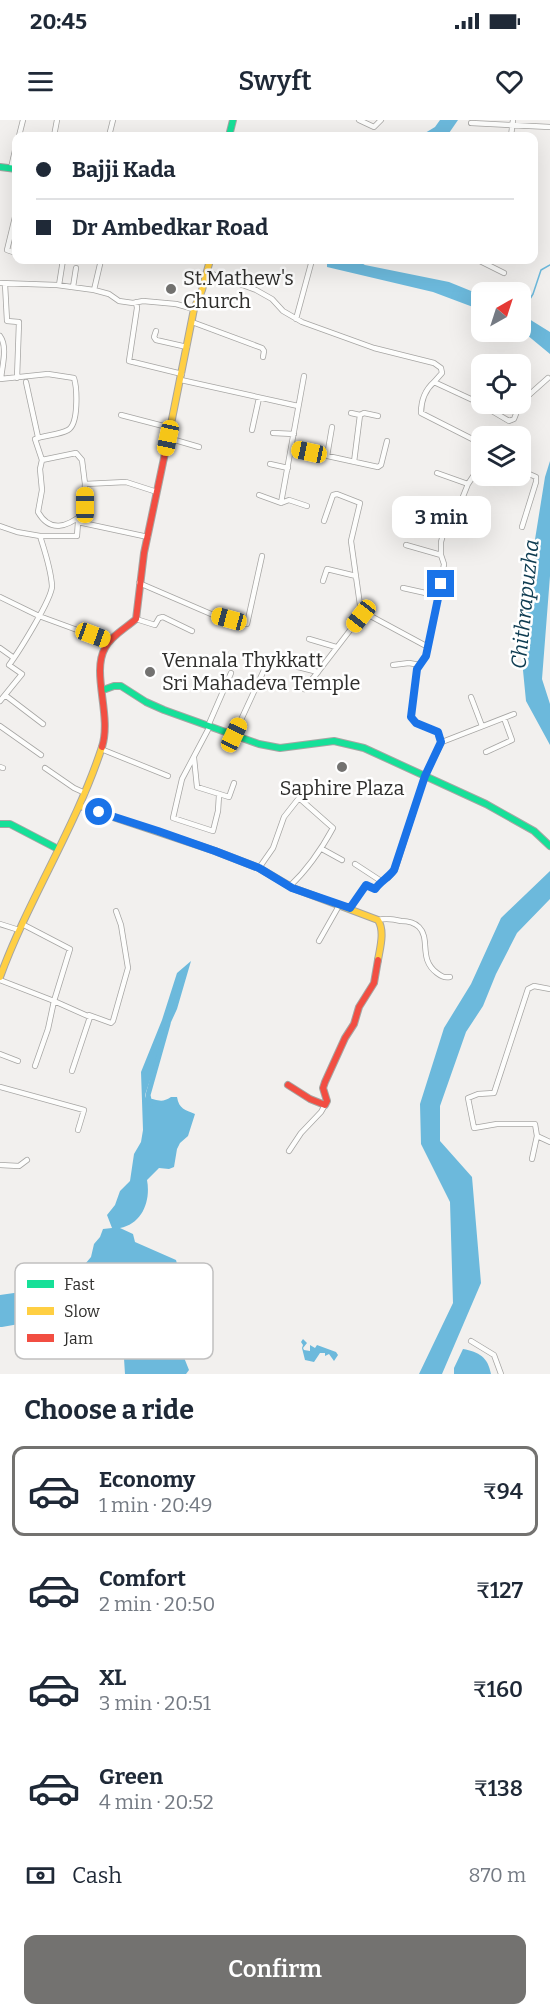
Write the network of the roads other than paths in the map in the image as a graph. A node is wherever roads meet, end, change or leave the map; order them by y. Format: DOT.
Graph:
graph roads {
  1 [pos="359,120"];
  2 [pos="381,120"];
  3 [pos="513,122"];
  4 [pos="471,123"];
  5 [pos="550,127"];
  6 [pos="12,229"];
  7 [pos="12,252"];
  8 [pos="62,264"];
  9 [pos="99,264"];
  10 [pos="209,264"];
  11 [pos="311,264"];
  12 [pos="486,264"];
  13 [pos="76,268"];
  14 [pos="207,272"];
  15 [pos="504,273"];
  16 [pos="3,284"];
  17 [pos="59,285"];
  18 [pos="73,287"];
  19 [pos="94,290"];
  20 [pos="136,302"];
  21 [pos="194,309"];
  22 [pos="296,319"];
  23 [pos="192,322"];
  24 [pos="156,331"];
  25 [pos="0,336"];
  26 [pos="187,347"];
  27 [pos="263,357"];
  28 [pos="304,376"];
  29 [pos="182,377"];
  30 [pos="17,378"];
  31 [pos="548,378"];
  32 [pos="1,379"];
  33 [pos="26,382"];
  34 [pos="434,382"];
  35 [pos="531,393"];
  36 [pos="260,398"];
  37 [pos="471,399"];
  38 [pos="298,406"];
  39 [pos="351,413"];
  40 [pos="497,414"];
  41 [pos="516,414"];
  42 [pos="121,415"];
  43 [pos="360,415"];
  44 [pos="378,416"];
  45 [pos="332,427"];
  46 [pos="171,428"];
  47 [pos="252,430"];
  48 [pos="273,432"];
  49 [pos="294,435"];
  50 [pos="38,437"];
  51 [pos="168,438"];
  52 [pos="471,438"];
  53 [pos="387,441"];
  54 [pos="199,447"];
  55 [pos="291,448"];
  56 [pos="327,456"];
  57 [pos="42,460"];
  58 [pos="354,462"];
  59 [pos="270,464"];
  60 [pos="288,468"];
  61 [pos="438,473"];
  62 [pos="531,475"];
  63 [pos="471,480"];
  64 [pos="85,484"];
  65 [pos="468,484"];
  66 [pos="157,492"];
  67 [pos="259,495"];
  68 [pos="280,503"];
  69 [pos="307,506"];
  70 [pos="430,512"];
  71 [pos="454,518"];
  72 [pos="324,521"];
  73 [pos="0,526"];
  74 [pos="522,527"];
  75 [pos="40,536"];
  76 [pos="148,537"];
  77 [pos="406,545"];
  78 [pos="441,555"];
  79 [pos="262,556"];
  80 [pos="356,576"];
  81 [pos="323,581"];
  82 [pos="139,582"];
  83 [pos="403,588"];
  84 [pos="439,596"];
  85 [pos="0,597"];
  86 [pos="365,613"];
  87 [pos="39,616"];
  88 [pos="136,619"];
  89 [pos="192,631"];
  90 [pos="309,639"];
  91 [pos="110,642"];
  92 [pos="336,647"];
  93 [pos="428,647"];
  94 [pos="0,648"];
  95 [pos="14,658"];
  96 [pos="420,664"];
  97 [pos="393,665"];
  98 [pos="298,667"];
  99 [pos="264,670"];
  100 [pos="318,672"];
  101 [pos="231,673"];
  102 [pos="304,689"];
  103 [pos="103,690"];
  104 [pos="5,695"];
  105 [pos="471,697"];
  106 [pos="0,701"];
  107 [pos="514,714"];
  108 [pos="504,718"];
  109 [pos="43,724"];
  110 [pos="0,726"];
  111 [pos="209,726"];
  112 [pos="482,726"];
  113 [pos="234,735"];
  114 [pos="441,742"];
  115 [pos="101,749"];
  116 [pos="486,752"];
  117 [pos="41,755"];
  118 [pos="194,755"];
  119 [pos="45,768"];
  120 [pos="186,772"];
  121 [pos="196,774"];
  122 [pos="168,776"];
  123 [pos="425,776"];
  124 [pos="234,783"];
  125 [pos="85,793"];
  126 [pos="219,795"];
  127 [pos="80,806"];
  128 [pos="0,824"];
  129 [pos="550,846"];
  130 [pos="58,849"];
  131 [pos="322,849"];
  132 [pos="342,860"];
  133 [pos="355,864"];
  134 [pos="259,868"];
  135 [pos="381,880"];
  136 [pos="290,886"];
  137 [pos="340,904"];
  138 [pos="350,908"];
  139 [pos="116,911"];
  140 [pos="378,920"];
  141 [pos="0,924"];
  142 [pos="20,927"];
  143 [pos="319,941"];
  144 [pos="0,976"];
  145 [pos="450,977"];
  146 [pos="550,989"];
  147 [pos="54,1001"];
  148 [pos="89,1015"];
  149 [pos="0,1054"];
  150 [pos="18,1060"];
  151 [pos="35,1066"];
  152 [pos="72,1071"];
  153 [pos="288,1085"];
  154 [pos="0,1087"];
  155 [pos="325,1105"];
  156 [pos="78,1130"];
  157 [pos="537,1136"];
  158 [pos="550,1142"];
  159 [pos="289,1151"];
  160 [pos="532,1159"];
  161 [pos="27,1160"];
  162 [pos="0,1165"];
  163 [pos="471,1341"];
  164 [pos="501,1374"];
  1 -- 2 [label="street"];
  3 -- 4 [label="street"];
  3 -- 5 [label="street"];
  6 -- 7 [label="street"];
  8 -- 17 [label="street"];
  9 -- 19 [label="street"];
  10 -- 14 [label="main road"];
  11 -- 22 [label="street"];
  12 -- 15 [label="street"];
  13 -- 18 [label="street"];
  14 -- 21 [label="main road"];
  14 -- 22 [label="street"];
  16 -- 17 [label="street"];
  16 -- 30 [label="street"];
  17 -- 18 [label="street"];
  18 -- 19 [label="street"];
  19 -- 20 [label="street"];
  20 -- 21 [label="street"];
  20 -- 29 [label="street"];
  21 -- 23 [label="main road"];
  22 -- 34 [label="street"];
  23 -- 26 [label="main road"];
  23 -- 27 [label="street"];
  24 -- 26 [label="street"];
  25 -- 32 [label="street"];
  26 -- 29 [label="main road"];
  28 -- 38 [label="street"];
  29 -- 36 [label="street"];
  29 -- 46 [label="main road"];
  30 -- 32 [label="street"];
  30 -- 50 [label="street"];
  31 -- 35 [label="street"];
  33 -- 50 [label="street"];
  34 -- 37 [label="street"];
  34 -- 52 [label="street"];
  36 -- 38 [label="street"];
  36 -- 47 [label="street"];
  38 -- 49 [label="street"];
  39 -- 43 [label="street"];
  40 -- 41 [label="street"];
  42 -- 46 [label="street"];
  43 -- 44 [label="street"];
  43 -- 58 [label="street"];
  45 -- 56 [label="street"];
  46 -- 51 [label="main road"];
  48 -- 49 [label="street"];
  49 -- 55 [label="street"];
  50 -- 57 [label="street"];
  51 -- 54 [label="street"];
  51 -- 66 [label="main road"];
  53 -- 58 [label="street"];
  55 -- 56 [label="street"];
  55 -- 60 [label="street"];
  56 -- 58 [label="street"];
  57 -- 64 [label="street"];
  57 -- 64 [label="street"];
  59 -- 60 [label="street"];
  60 -- 68 [label="street"];
  61 -- 65 [label="street"];
  62 -- 74 [label="street"];
  63 -- 65 [label="street"];
  64 -- 66 [label="street"];
  65 -- 71 [label="street"];
  66 -- 76 [label="main road"];
  67 -- 68 [label="street"];
  68 -- 69 [label="street"];
  70 -- 71 [label="street"];
  71 -- 78 [label="street"];
  72 -- 80 [label="street"];
  73 -- 75 [label="street"];
  75 -- 76 [label="street"];
  75 -- 87 [label="street"];
  76 -- 82 [label="main road"];
  77 -- 78 [label="street"];
  78 -- 84 [label="street"];
  79 -- 82 [label="street"];
  80 -- 81 [label="street"];
  80 -- 86 [label="street"];
  82 -- 88 [label="main road"];
  83 -- 84 [label="street"];
  84 -- 93 [label="street"];
  85 -- 87 [label="street"];
  86 -- 92 [label="street"];
  86 -- 93 [label="street"];
  87 -- 91 [label="street"];
  87 -- 95 [label="street"];
  88 -- 89 [label="street"];
  88 -- 91 [label="main road"];
  90 -- 92 [label="street"];
  91 -- 103 [label="main road"];
  92 -- 100 [label="street"];
  93 -- 96 [label="street"];
  94 -- 95 [label="street"];
  95 -- 104 [label="street"];
  96 -- 97 [label="street"];
  96 -- 114 [label="street"];
  98 -- 100 [label="street"];
  99 -- 113 [label="street"];
  100 -- 102 [label="street"];
  101 -- 111 [label="street"];
  103 -- 111 [label="main road"];
  103 -- 115 [label="main road"];
  104 -- 106 [label="street"];
  104 -- 109 [label="street"];
  105 -- 112 [label="street"];
  107 -- 108 [label="street"];
  108 -- 112 [label="street"];
  108 -- 116 [label="street"];
  110 -- 117 [label="street"];
  111 -- 113 [label="main road"];
  111 -- 118 [label="street"];
  112 -- 114 [label="street"];
  113 -- 123 [label="main road"];
  114 -- 123 [label="street"];
  115 -- 122 [label="street"];
  115 -- 125 [label="main road"];
  118 -- 120 [label="street"];
  118 -- 121 [label="street"];
  119 -- 125 [label="street"];
  120 -- 121 [label="street"];
  120 -- 126 [label="street"];
  121 -- 126 [label="street"];
  123 -- 129 [label="main road"];
  123 -- 135 [label="street"];
  124 -- 126 [label="street"];
  125 -- 127 [label="main road"];
  127 -- 130 [label="main road"];
  127 -- 134 [label="main road"];
  128 -- 130 [label="main road"];
  130 -- 142 [label="main road"];
  131 -- 132 [label="street"];
  131 -- 134 [label="street"];
  131 -- 136 [label="street"];
  133 -- 135 [label="street"];
  134 -- 136 [label="main road"];
  135 -- 138 [label="street"];
  136 -- 137 [label="main road"];
  137 -- 138 [label="main road"];
  137 -- 143 [label="street"];
  138 -- 140 [label="main road"];
  139 -- 148 [label="street"];
  140 -- 145 [label="street"];
  140 -- 155 [label="main road"];
  141 -- 142 [label="street"];
  142 -- 144 [label="main road"];
  142 -- 147 [label="street"];
  144 -- 147 [label="street"];
  146 -- 157 [label="street"];
  147 -- 148 [label="street"];
  147 -- 151 [label="street"];
  148 -- 152 [label="street"];
  149 -- 150 [label="street"];
  153 -- 155 [label="main road"];
  154 -- 156 [label="street"];
  155 -- 159 [label="street"];
  157 -- 158 [label="street"];
  157 -- 160 [label="street"];
  161 -- 162 [label="street"];
  163 -- 164 [label="street"];
}
